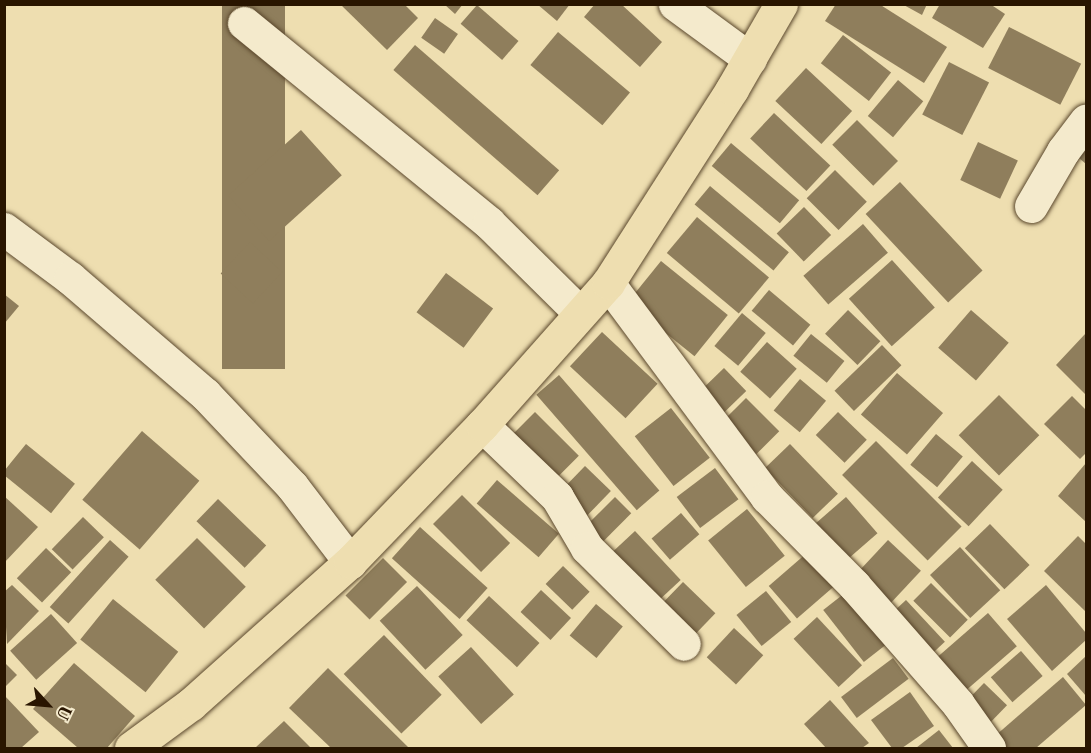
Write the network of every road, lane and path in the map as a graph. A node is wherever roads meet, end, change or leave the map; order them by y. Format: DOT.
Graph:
graph roads {
  1 [pos="675,4"];
  2 [pos="782,4"];
  3 [pos="244,23"];
  4 [pos="750,59"];
  5 [pos="1086,121"];
  6 [pos="1031,206"];
  7 [pos="4,230"];
  8 [pos="608,283"];
  9 [pos="580,313"];
  10 [pos="482,426"];
  11 [pos="350,562"];
  12 [pos="684,644"];
  13 [pos="131,748"];
  14 [pos="989,748"];
  1 -- 4 [label="street"];
  2 -- 4 [label="main road"];
  3 -- 9 [label="street"];
  4 -- 8 [label="main road"];
  5 -- 6 [label="street"];
  7 -- 11 [label="street"];
  8 -- 9 [label="main road"];
  8 -- 14 [label="street"];
  9 -- 10 [label="main road"];
  10 -- 11 [label="main road"];
  10 -- 12 [label="street"];
  11 -- 13 [label="main road"];
}
